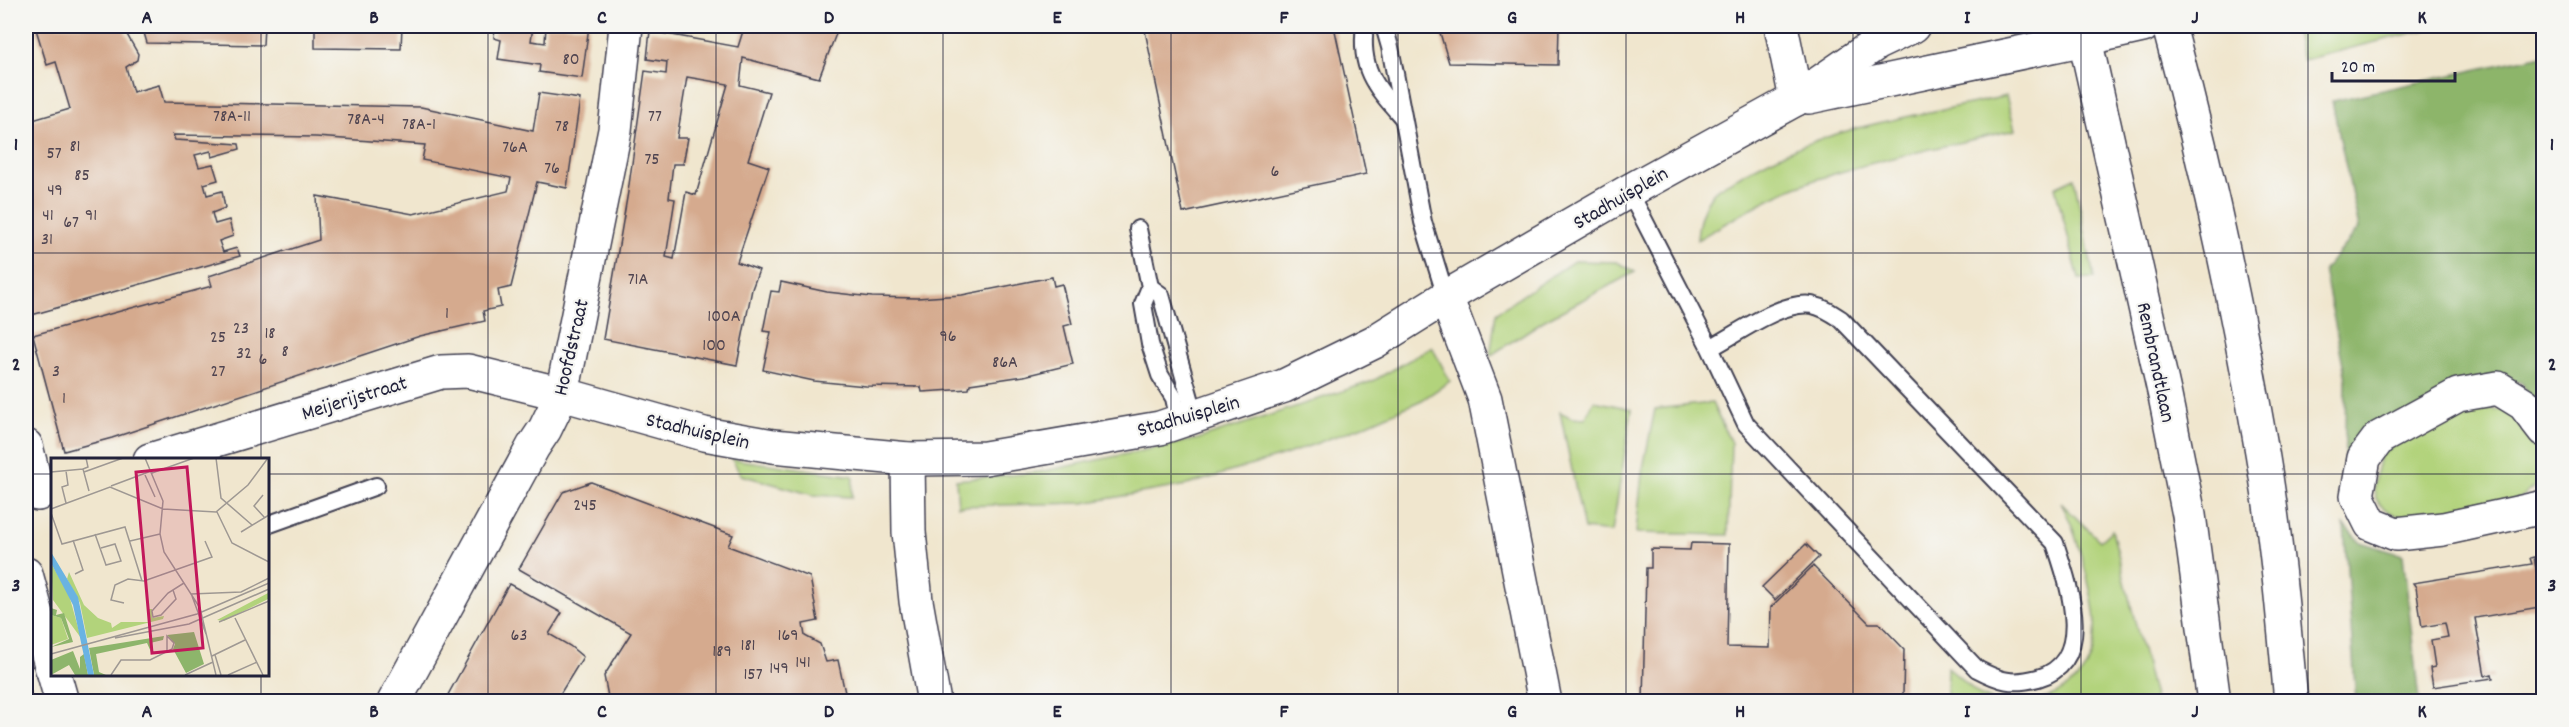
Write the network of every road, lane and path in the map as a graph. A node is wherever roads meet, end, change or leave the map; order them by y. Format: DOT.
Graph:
graph roads {
  1 [pos="626,26"];
  2 [pos="1365,26"];
  3 [pos="1384,26"];
  4 [pos="1781,26"];
  5 [pos="1913,26"];
  6 [pos="2143,26"];
  7 [pos="2169,26"];
  8 [pos="2084,32"];
  9 [pos="1796,99"];
  10 [pos="1403,118"];
  11 [pos="1629,191"];
  12 [pos="1138,229"];
  13 [pos="1150,287"];
  14 [pos="1446,297"];
  15 [pos="1710,348"];
  16 [pos="562,394"];
  17 [pos="1187,419"];
  18 [pos="2544,430"];
  19 [pos="26,446"];
  20 [pos="192,454"];
  21 [pos="164,458"];
  22 [pos="908,459"];
  23 [pos="376,486"];
  24 [pos="39,494"];
  25 [pos="2544,507"];
  26 [pos="268,525"];
  27 [pos="26,574"];
  28 [pos="51,683"];
  29 [pos="394,702"];
  30 [pos="934,702"];
  31 [pos="1545,702"];
  32 [pos="2214,702"];
  33 [pos="2291,702"];
  1 -- 16 [label="street, Hoofdstraat"];
  2 -- 10 [label="lane"];
  3 -- 10 [label="lane"];
  4 -- 9 [label="street"];
  5 -- 9 [label="street, Stadhuisplein"];
  6 -- 8 [label="street, Stadhuisplein"];
  7 -- 33 [label="street"];
  8 -- 9 [label="street, Stadhuisplein"];
  8 -- 32 [label="street, Rembrandtlaan"];
  9 -- 11 [label="street, Stadhuisplein"];
  10 -- 14 [label="lane"];
  11 -- 14 [label="street, Stadhuisplein"];
  11 -- 15 [label="lane"];
  12 -- 13 [label="lane"];
  13 -- 17 [label="lane"];
  13 -- 17 [label="lane"];
  14 -- 17 [label="street, Stadhuisplein"];
  14 -- 31 [label="street"];
  15 -- 15 [label="lane"];
  16 -- 20 [label="street, Meijerijstraat"];
  16 -- 22 [label="street, Stadhuisplein"];
  16 -- 29 [label="street, Hoofdstraat"];
  17 -- 22 [label="street, Stadhuisplein"];
  18 -- 25 [label="street"];
  19 -- 24 [label="street"];
  20 -- 21 [label="street, Meijerijstraat"];
  22 -- 30 [label="street"];
  23 -- 26 [label="lane"];
  27 -- 28 [label="street"];
}
